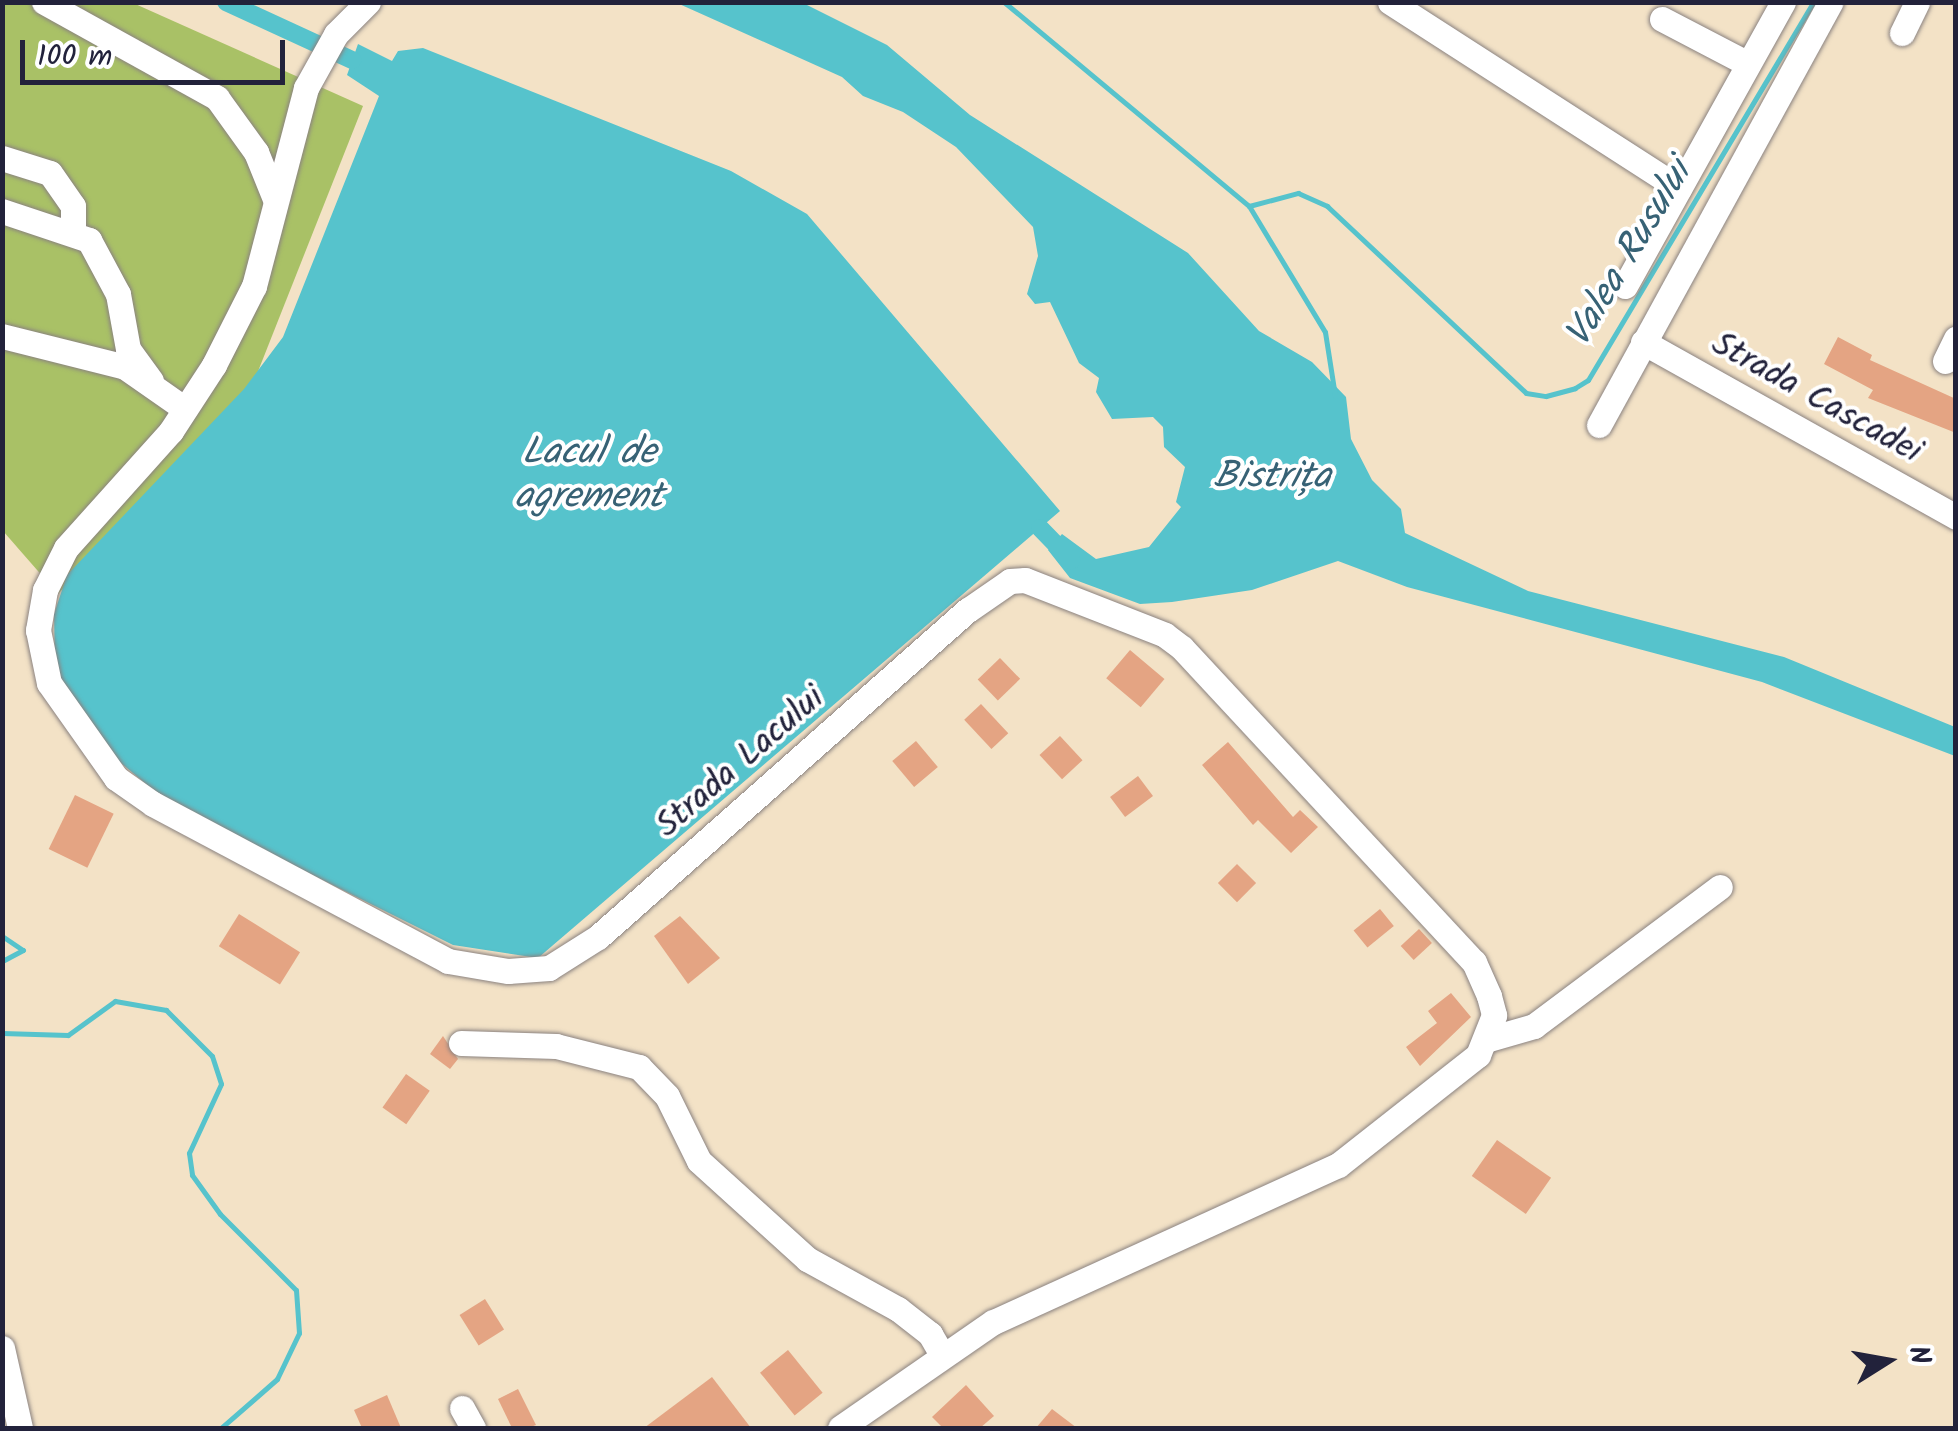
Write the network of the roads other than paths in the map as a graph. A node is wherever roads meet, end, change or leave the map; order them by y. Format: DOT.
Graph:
graph roads {
  1 [pos="44,2"];
  2 [pos="368,2"];
  3 [pos="1390,2"];
  4 [pos="1783,2"];
  5 [pos="1831,2"];
  6 [pos="1917,2"];
  7 [pos="1662,19"];
  8 [pos="1902,33"];
  9 [pos="1748,64"];
  10 [pos="2,158"];
  11 [pos="1679,188"];
  12 [pos="275,200"];
  13 [pos="2,211"];
  14 [pos="73,232"];
  15 [pos="1625,286"];
  16 [pos="2,336"];
  17 [pos="1643,342"];
  18 [pos="151,382"];
  19 [pos="186,409"];
  20 [pos="1599,426"];
  21 [pos="1956,517"];
  22 [pos="1720,887"];
  23 [pos="1489,1039"];
  24 [pos="460,1043"];
  25 [pos="2,1348"];
  26 [pos="941,1352"];
  27 [pos="20,1428"];
  28 [pos="840,1428"];
  1 -- 12 [label="street"];
  2 -- 12 [label="street, Strada Lacului"];
  3 -- 11 [label="street"];
  4 -- 9 [label="street"];
  5 -- 17 [label="street"];
  6 -- 8 [label="street"];
  7 -- 9 [label="street"];
  9 -- 11 [label="street"];
  10 -- 14 [label="street"];
  11 -- 15 [label="street"];
  12 -- 19 [label="street, Strada Lacului"];
  13 -- 14 [label="street"];
  14 -- 18 [label="street"];
  16 -- 18 [label="street"];
  17 -- 20 [label="street"];
  17 -- 21 [label="street, Strada Cascadei"];
  18 -- 19 [label="street"];
  19 -- 23 [label="street, Strada Lacului"];
  22 -- 23 [label="street"];
  23 -- 26 [label="street"];
  24 -- 26 [label="street"];
  25 -- 27 [label="street"];
  26 -- 28 [label="street"];
}
